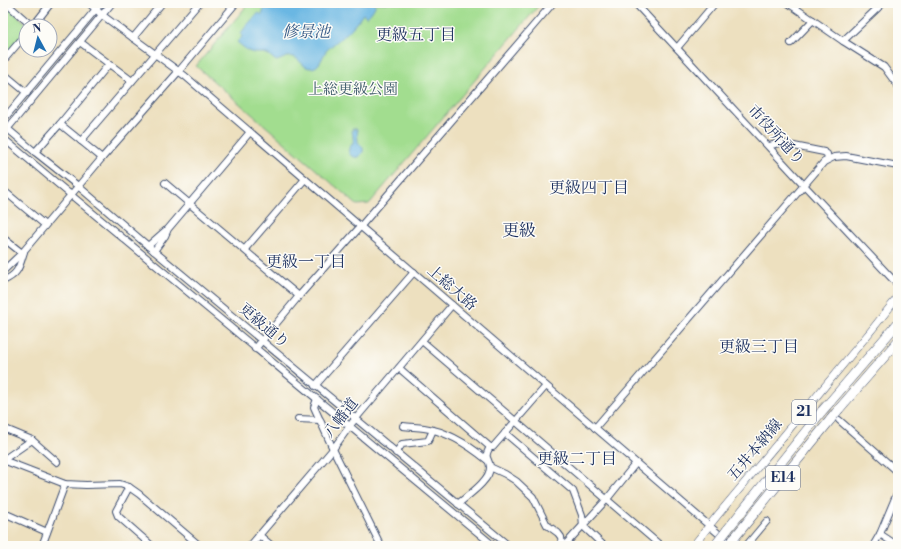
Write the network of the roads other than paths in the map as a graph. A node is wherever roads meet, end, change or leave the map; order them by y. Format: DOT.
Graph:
graph roads {
  1 [pos="51,3"];
  2 [pos="101,3"];
  3 [pos="112,3"];
  4 [pos="162,3"];
  5 [pos="199,3"];
  6 [pos="236,3"];
  7 [pos="553,3"];
  8 [pos="636,3"];
  9 [pos="715,3"];
  10 [pos="788,3"];
  11 [pos="883,3"];
  12 [pos="6,5"];
  13 [pos="92,6"];
  14 [pos="102,15"];
  15 [pos="22,18"];
  16 [pos="39,18"];
  17 [pos="813,20"];
  18 [pos="133,38"];
  19 [pos="844,41"];
  20 [pos="80,42"];
  21 [pos="18,43"];
  22 [pos="791,43"];
  23 [pos="677,48"];
  24 [pos="156,54"];
  25 [pos="3,61"];
  26 [pos="109,64"];
  27 [pos="179,71"];
  28 [pos="3,72"];
  29 [pos="132,81"];
  30 [pos="898,86"];
  31 [pos="27,93"];
  32 [pos="3,120"];
  33 [pos="60,124"];
  34 [pos="4,129"];
  35 [pos="250,132"];
  36 [pos="3,138"];
  37 [pos="81,141"];
  38 [pos="898,145"];
  39 [pos="769,146"];
  40 [pos="35,152"];
  41 [pos="898,152"];
  42 [pos="102,158"];
  43 [pos="828,159"];
  44 [pos="898,166"];
  45 [pos="305,180"];
  46 [pos="166,183"];
  47 [pos="804,185"];
  48 [pos="78,186"];
  49 [pos="4,192"];
  50 [pos="70,195"];
  51 [pos="190,203"];
  52 [pos="45,225"];
  53 [pos="360,227"];
  54 [pos="168,229"];
  55 [pos="3,238"];
  56 [pos="148,246"];
  57 [pos="245,250"];
  58 [pos="23,251"];
  59 [pos="154,251"];
  60 [pos="11,264"];
  61 [pos="19,267"];
  62 [pos="3,271"];
  63 [pos="414,272"];
  64 [pos="3,281"];
  65 [pos="898,284"];
  66 [pos="300,296"];
  67 [pos="898,297"];
  68 [pos="452,305"];
  69 [pos="898,323"];
  70 [pos="262,341"];
  71 [pos="422,341"];
  72 [pos="898,341"];
  73 [pos="255,349"];
  74 [pos="399,368"];
  75 [pos="315,386"];
  76 [pos="546,386"];
  77 [pos="316,399"];
  78 [pos="819,405"];
  79 [pos="298,419"];
  80 [pos="356,419"];
  81 [pos="835,419"];
  82 [pos="320,420"];
  83 [pos="516,421"];
  84 [pos="349,426"];
  85 [pos="403,426"];
  86 [pos="3,428"];
  87 [pos="595,428"];
  88 [pos="433,430"];
  89 [pos="506,433"];
  90 [pos="32,440"];
  91 [pos="490,447"];
  92 [pos="333,449"];
  93 [pos="396,453"];
  94 [pos="3,460"];
  95 [pos="487,460"];
  96 [pos="57,462"];
  97 [pos="636,463"];
  98 [pos="490,467"];
  99 [pos="898,472"];
  100 [pos="65,484"];
  101 [pos="129,487"];
  102 [pos="898,492"];
  103 [pos="607,499"];
  104 [pos="458,504"];
  105 [pos="4,513"];
  106 [pos="767,522"];
  107 [pos="583,526"];
  108 [pos="709,526"];
  109 [pos="47,532"];
  110 [pos="880,534"];
  111 [pos="259,535"];
  112 [pos="734,542"];
  113 [pos="602,545"];
  114 [pos="716,545"];
  115 [pos="42,546"];
  116 [pos="152,546"];
  117 [pos="200,546"];
  118 [pos="250,546"];
  119 [pos="272,546"];
  120 [pos="381,546"];
  121 [pos="494,546"];
  122 [pos="509,546"];
  123 [pos="563,546"];
  124 [pos="661,546"];
  125 [pos="693,546"];
  126 [pos="729,546"];
  127 [pos="746,546"];
  128 [pos="873,546"];
  129 [pos="898,546"];
  1 -- 16 [label="street"];
  2 -- 13 [label="street"];
  3 -- 14 [label="street"];
  4 -- 18 [label="street"];
  5 -- 24 [label="street"];
  6 -- 27 [label="street"];
  7 -- 53 [label="street"];
  8 -- 23 [label="street, 市役所通り"];
  9 -- 23 [label="street"];
  10 -- 17 [label="street"];
  11 -- 19 [label="street"];
  12 -- 15 [label="street"];
  13 -- 14 [label="street, 上総大路"];
  13 -- 31 [label="street"];
  14 -- 18 [label="street, 上総大路"];
  14 -- 20 [label="street"];
  17 -- 19 [label="street"];
  17 -- 22 [label="street"];
  18 -- 24 [label="street, 上総大路"];
  19 -- 30 [label="street"];
  20 -- 26 [label="street"];
  20 -- 34 [label="street"];
  21 -- 25 [label="street"];
  23 -- 39 [label="street, 市役所通り"];
  24 -- 27 [label="street, 上総大路"];
  24 -- 29 [label="street"];
  26 -- 29 [label="street"];
  26 -- 33 [label="street"];
  27 -- 35 [label="street, 上総大路"];
  27 -- 42 [label="street"];
  28 -- 31 [label="street"];
  29 -- 37 [label="street"];
  31 -- 32 [label="street"];
  33 -- 37 [label="street"];
  33 -- 40 [label="street"];
  34 -- 40 [label="street, 更級通り"];
  35 -- 45 [label="street, 上総大路"];
  35 -- 51 [label="street"];
  36 -- 50 [label="street, 更級通り"];
  37 -- 42 [label="street"];
  38 -- 41 [label="street"];
  39 -- 43 [label="street"];
  39 -- 47 [label="street, 市役所通り"];
  40 -- 48 [label="street, 更級通り"];
  42 -- 48 [label="street"];
  43 -- 44 [label="street"];
  43 -- 47 [label="street"];
  45 -- 53 [label="street, 上総大路"];
  45 -- 57 [label="street"];
  46 -- 51 [label="street"];
  47 -- 65 [label="street, 市役所通り"];
  47 -- 87 [label="street"];
  48 -- 50 [label="street"];
  48 -- 56 [label="street, 更級通り"];
  49 -- 52 [label="street"];
  50 -- 52 [label="street"];
  50 -- 73 [label="street, 更級通り"];
  51 -- 54 [label="street"];
  51 -- 57 [label="street"];
  52 -- 58 [label="street"];
  53 -- 63 [label="street, 上総大路"];
  53 -- 66 [label="street"];
  54 -- 56 [label="street"];
  54 -- 59 [label="street"];
  55 -- 58 [label="street"];
  56 -- 59 [label="street, 更級通り"];
  57 -- 66 [label="street"];
  58 -- 60 [label="street"];
  58 -- 61 [label="street"];
  59 -- 70 [label="street, 更級通り"];
  60 -- 61 [label="street"];
  60 -- 62 [label="street"];
  61 -- 64 [label="street"];
  63 -- 68 [label="street, 上総大路"];
  63 -- 75 [label="street"];
  66 -- 70 [label="street"];
  67 -- 78 [label="main road, 五井本納線 / 21"];
  68 -- 71 [label="street, 八幡道"];
  68 -- 76 [label="street, 上総大路"];
  69 -- 78 [label="highway, E14, bridge"];
  70 -- 73 [label="street"];
  70 -- 75 [label="street, 更級通り"];
  71 -- 74 [label="street, 八幡道"];
  71 -- 83 [label="street"];
  72 -- 81 [label="highway, E14, bridge"];
  73 -- 77 [label="street, 更級通り"];
  74 -- 80 [label="street, 八幡道"];
  74 -- 91 [label="street"];
  75 -- 80 [label="street, 更級通り"];
  76 -- 83 [label="street"];
  76 -- 87 [label="street, 上総大路"];
  77 -- 82 [label="street"];
  77 -- 84 [label="street, 更級通り"];
  78 -- 108 [label="main road, 五井本納線 / 21"];
  78 -- 114 [label="highway, E14, bridge"];
  79 -- 82 [label="street"];
  80 -- 84 [label="street, 八幡道"];
  80 -- 93 [label="street, 更級通り"];
  81 -- 99 [label="street"];
  81 -- 112 [label="highway, E14"];
  82 -- 92 [label="street"];
  83 -- 89 [label="street"];
  83 -- 103 [label="street"];
  84 -- 92 [label="street, 八幡道"];
  84 -- 121 [label="street, 更級通り"];
  85 -- 88 [label="street"];
  86 -- 90 [label="street"];
  87 -- 97 [label="street, 上総大路"];
  88 -- 93 [label="street"];
  88 -- 95 [label="street"];
  89 -- 91 [label="street"];
  89 -- 107 [label="street"];
  90 -- 94 [label="street"];
  90 -- 96 [label="street"];
  91 -- 95 [label="street"];
  92 -- 111 [label="street, 八幡道"];
  92 -- 120 [label="street"];
  93 -- 104 [label="street, 更級通り"];
  94 -- 100 [label="street"];
  95 -- 98 [label="street"];
  97 -- 103 [label="street"];
  97 -- 108 [label="street, 上総大路"];
  98 -- 104 [label="street"];
  98 -- 123 [label="street"];
  100 -- 101 [label="street"];
  100 -- 109 [label="street"];
  101 -- 116 [label="street"];
  101 -- 117 [label="street"];
  102 -- 110 [label="street"];
  103 -- 107 [label="street"];
  103 -- 124 [label="street"];
  104 -- 122 [label="street, 更級通り"];
  105 -- 109 [label="street"];
  106 -- 127 [label="street"];
  107 -- 113 [label="street"];
  107 -- 123 [label="street"];
  108 -- 112 [label="street, 上総大路"];
  108 -- 125 [label="main road, 五井本納線 / 21"];
  109 -- 115 [label="street"];
  110 -- 128 [label="street"];
  110 -- 129 [label="street"];
  111 -- 118 [label="street, 八幡道"];
  111 -- 119 [label="street"];
  112 -- 126 [label="highway, E14, bridge"];
}
